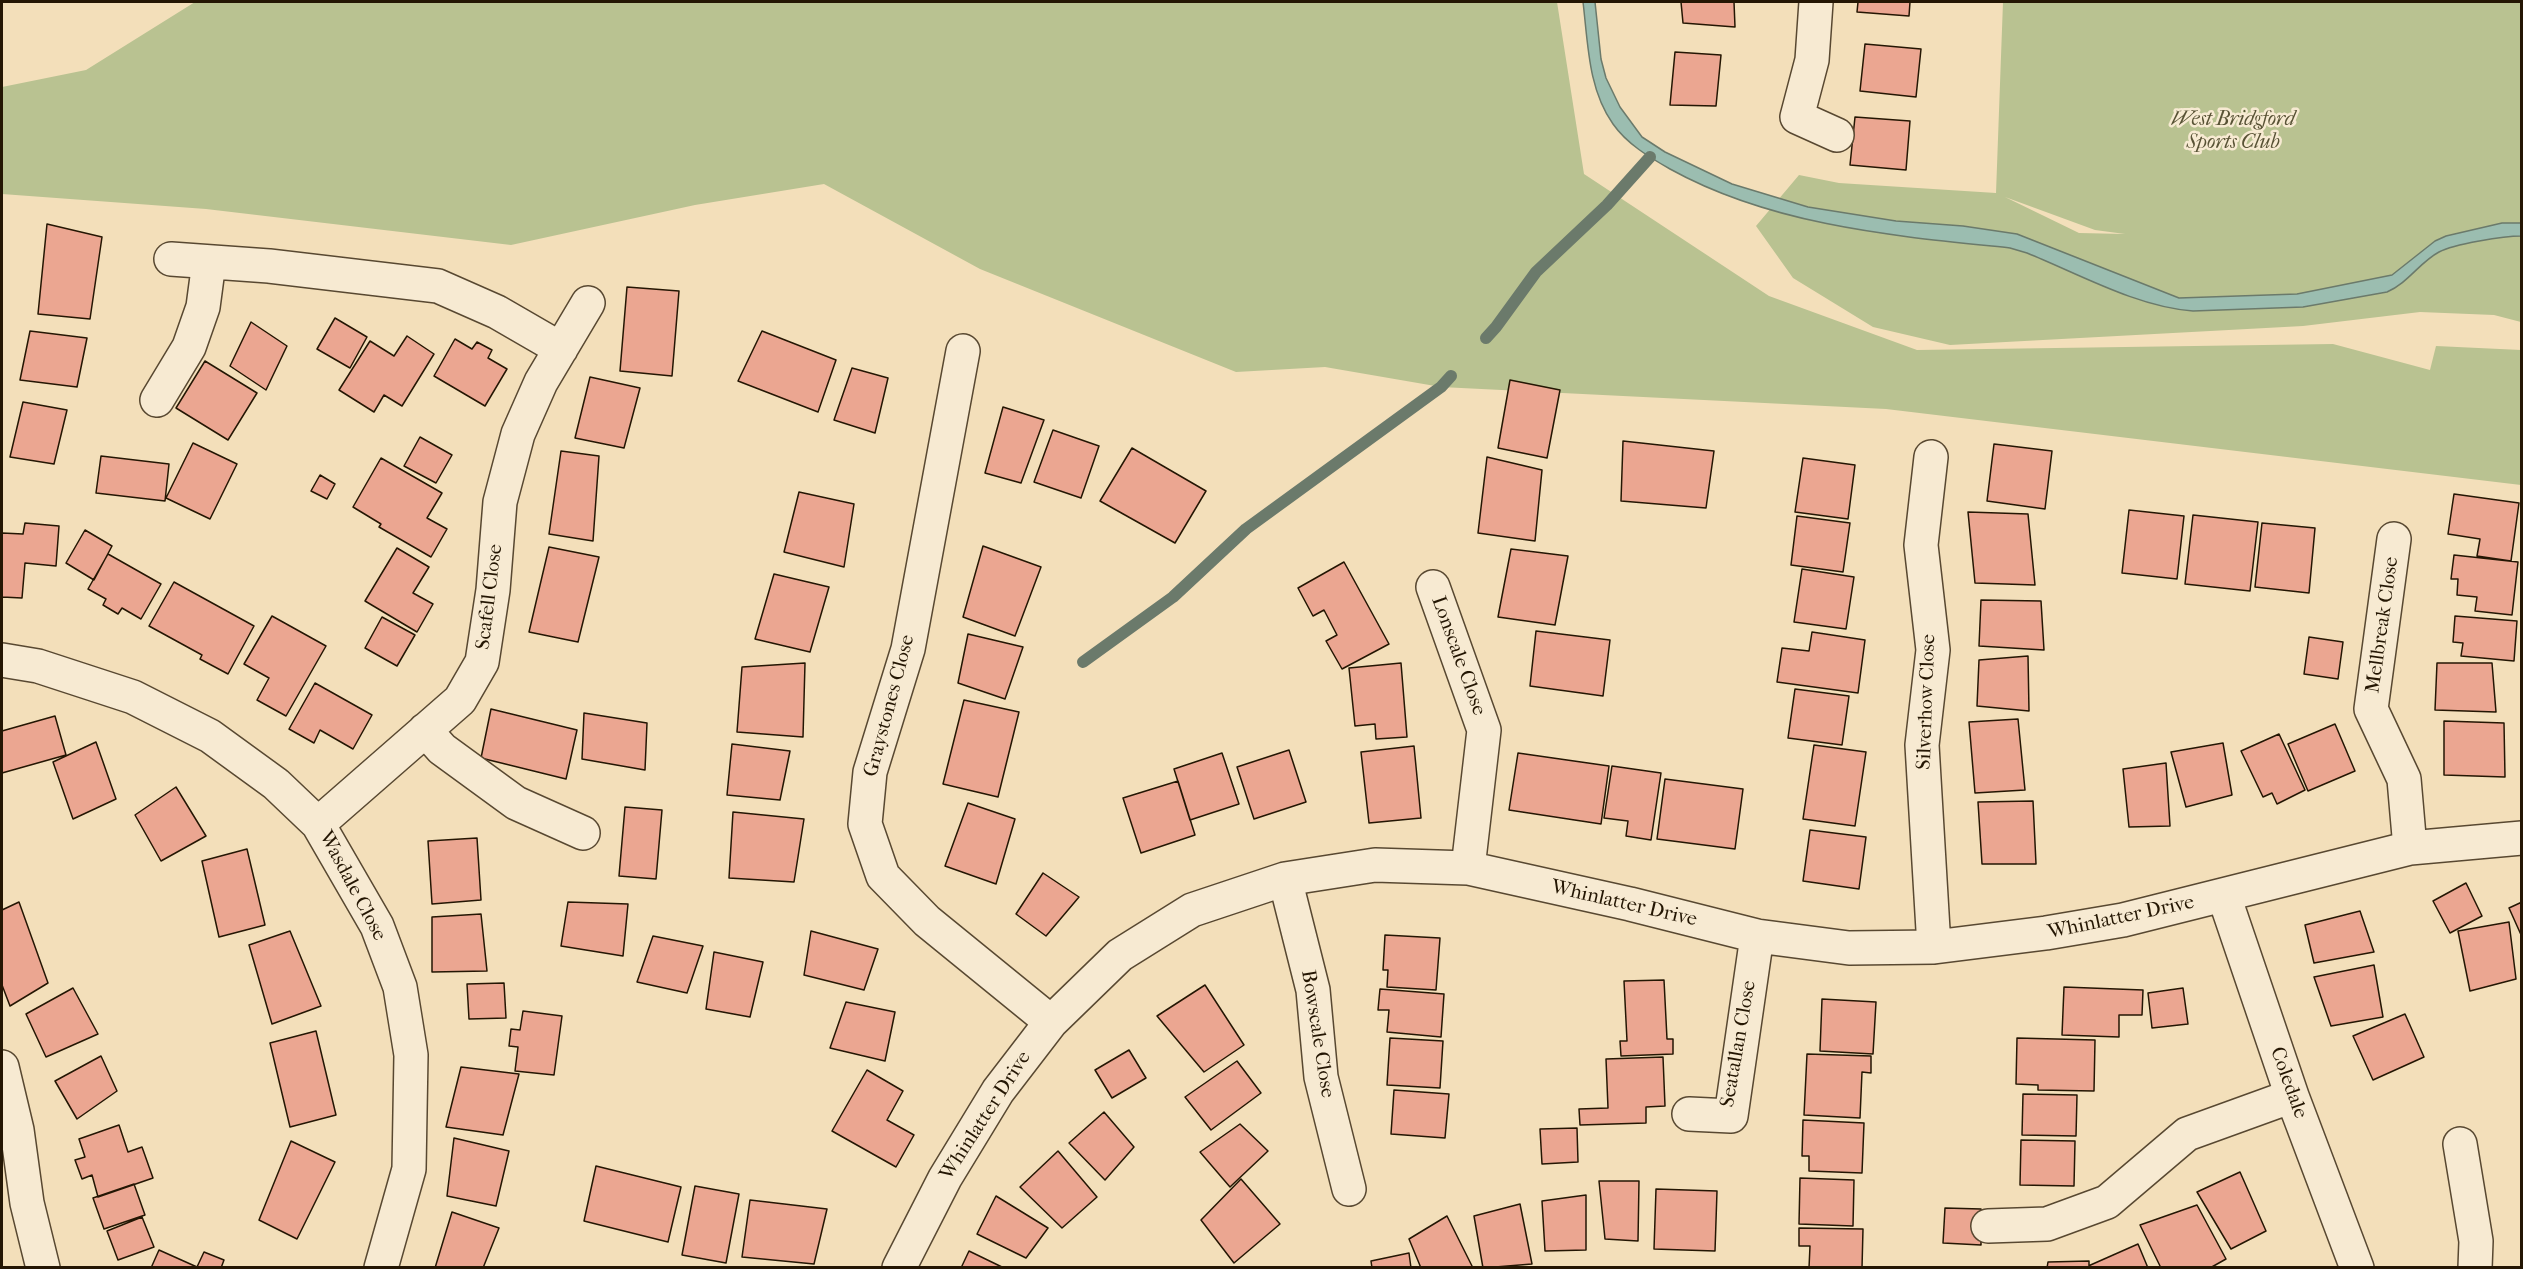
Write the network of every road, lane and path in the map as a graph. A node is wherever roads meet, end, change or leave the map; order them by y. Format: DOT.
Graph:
graph roads {
  1 [pos="1816,2"];
  2 [pos="1837,135"];
  3 [pos="171,259"];
  4 [pos="209,262"];
  5 [pos="588,303"];
  6 [pos="561,350"];
  7 [pos="963,351"];
  8 [pos="157,400"];
  9 [pos="1931,457"];
  10 [pos="2394,539"];
  11 [pos="1433,587"];
  12 [pos="2,660"];
  13 [pos="425,730"];
  14 [pos="318,824"];
  15 [pos="583,833"];
  16 [pos="2522,838"];
  17 [pos="2410,848"];
  18 [pos="1468,868"];
  19 [pos="1285,879"];
  20 [pos="2224,896"];
  21 [pos="1757,936"];
  22 [pos="1934,947"];
  23 [pos="1051,1022"];
  24 [pos="2,1067"];
  25 [pos="2292,1096"];
  26 [pos="1689,1114"];
  27 [pos="2460,1144"];
  28 [pos="1349,1189"];
  29 [pos="1988,1226"];
  30 [pos="43,1268"];
  31 [pos="381,1268"];
  32 [pos="899,1268"];
  33 [pos="2357,1268"];
  34 [pos="2475,1268"];
  1 -- 2 [label="street"];
  3 -- 4 [label="street"];
  4 -- 6 [label="street"];
  4 -- 8 [label="street"];
  5 -- 6 [label="street, Scafell Close"];
  6 -- 13 [label="street, Scafell Close"];
  7 -- 23 [label="street, Graystones Close"];
  9 -- 22 [label="street, Silverhow Close"];
  10 -- 17 [label="street, Mellbreak Close"];
  11 -- 18 [label="street, Lonscale Close"];
  12 -- 14 [label="street, Wasdale Close"];
  13 -- 14 [label="street, Scafell Close"];
  13 -- 15 [label="street"];
  14 -- 31 [label="street, Wasdale Close"];
  16 -- 17 [label="street, Whinlatter Drive"];
  17 -- 20 [label="street, Whinlatter Drive"];
  18 -- 19 [label="street, Whinlatter Drive"];
  18 -- 21 [label="street, Whinlatter Drive"];
  19 -- 23 [label="street, Whinlatter Drive"];
  19 -- 28 [label="street, Bowscale Close"];
  20 -- 22 [label="street, Whinlatter Drive"];
  20 -- 25 [label="street, Coledale"];
  21 -- 22 [label="street, Whinlatter Drive"];
  21 -- 26 [label="street, Seatallan Close"];
  23 -- 32 [label="street, Whinlatter Drive"];
  24 -- 30 [label="street"];
  25 -- 29 [label="street"];
  25 -- 33 [label="street, Coledale"];
  27 -- 34 [label="street"];
}
